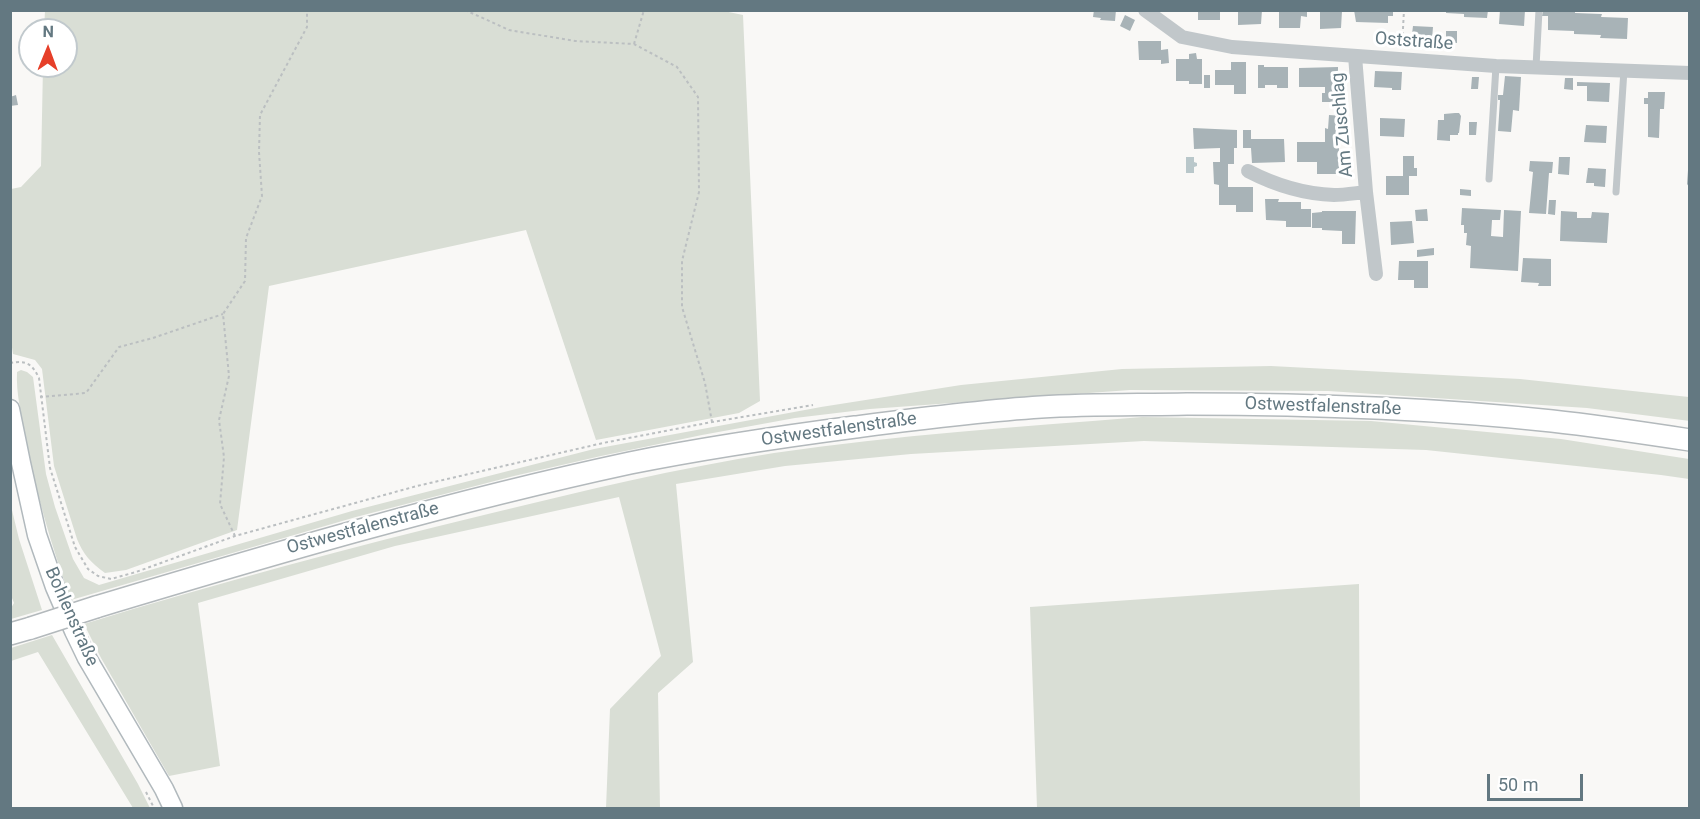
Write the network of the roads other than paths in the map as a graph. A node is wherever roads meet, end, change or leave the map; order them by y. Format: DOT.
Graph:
graph roads {
  1 [pos="1145,10"];
  2 [pos="1539,10"];
  3 [pos="1355,56"];
  4 [pos="1496,66"];
  5 [pos="1536,67"];
  6 [pos="1624,70"];
  7 [pos="1689,73"];
  8 [pos="1248,171"];
  9 [pos="1490,179"];
  10 [pos="1366,192"];
  11 [pos="1616,192"];
  12 [pos="1376,274"];
  13 [pos="10,409"];
  14 [pos="1689,440"];
  15 [pos="10,634"];
  16 [pos="173,808"];
  1 -- 3 [label="street, Oststraße"];
  2 -- 5 [label="lane"];
  3 -- 4 [label="street, Oststraße"];
  3 -- 10 [label="street, Am Zuschlag"];
  4 -- 5 [label="street, Oststraße"];
  4 -- 9 [label="lane"];
  5 -- 6 [label="street, Oststraße"];
  6 -- 7 [label="street, Oststraße"];
  6 -- 11 [label="lane"];
  8 -- 10 [label="street, Am Zuschlag"];
  10 -- 12 [label="street, Am Zuschlag"];
  13 -- 16 [label="street, Bohlenstraße"];
  14 -- 15 [label="main road, Ostwestfalenstraße, bridge"];
}
